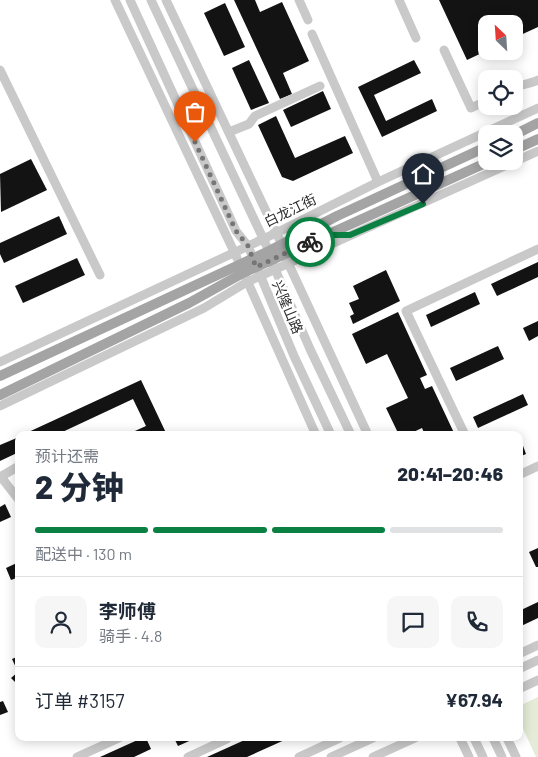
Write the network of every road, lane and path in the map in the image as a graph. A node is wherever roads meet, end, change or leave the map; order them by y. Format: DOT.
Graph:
graph roads {
  1 [pos="115,0"];
  2 [pos="130,0"];
  3 [pos="151,0"];
  4 [pos="166,0"];
  5 [pos="299,0"];
  6 [pos="399,0"];
  7 [pos="308,20"];
  8 [pos="312,34"];
  9 [pos="416,38"];
  10 [pos="444,50"];
  11 [pos="0,70"];
  12 [pos="538,80"];
  13 [pos="523,85"];
  14 [pos="320,86"];
  15 [pos="478,105"];
  16 [pos="538,108"];
  17 [pos="538,123"];
  18 [pos="523,130"];
  19 [pos="229,132"];
  20 [pos="538,139"];
  21 [pos="523,146"];
  22 [pos="538,150"];
  23 [pos="478,151"];
  24 [pos="478,167"];
  25 [pos="378,182"];
  26 [pos="434,187"];
  27 [pos="423,204"];
  28 [pos="312,215"];
  29 [pos="337,216"];
  30 [pos="276,232"];
  31 [pos="327,235"];
  32 [pos="350,235"];
  33 [pos="263,238"];
  34 [pos="248,246"];
  35 [pos="538,249"];
  36 [pos="234,252"];
  37 [pos="285,254"];
  38 [pos="272,260"];
  39 [pos="256,267"];
  40 [pos="243,273"];
  41 [pos="100,275"];
  42 [pos="178,278"];
  43 [pos="203,281"];
  44 [pos="190,303"];
  45 [pos="204,308"];
  46 [pos="84,322"];
  47 [pos="75,341"];
  48 [pos="0,362"];
  49 [pos="0,376"];
  50 [pos="0,395"];
  51 [pos="0,406"];
  52 [pos="314,431"];
  53 [pos="329,431"];
  54 [pos="349,431"];
  55 [pos="366,431"];
  56 [pos="463,431"];
  57 [pos="538,466"];
  58 [pos="15,468"];
  59 [pos="523,473"];
  60 [pos="0,477"];
  61 [pos="15,495"];
  62 [pos="538,645"];
  63 [pos="523,652"];
  64 [pos="538,660"];
  65 [pos="523,667"];
  66 [pos="538,680"];
  67 [pos="523,687"];
  68 [pos="103,741"];
  69 [pos="112,741"];
  70 [pos="223,741"];
  71 [pos="334,741"];
  72 [pos="366,741"];
  73 [pos="409,741"];
  74 [pos="461,741"];
  75 [pos="475,741"];
  76 [pos="494,741"];
  77 [pos="508,741"];
  78 [pos="100,746"];
  79 [pos="77,757"];
  80 [pos="188,757"];
  81 [pos="299,757"];
  82 [pos="331,757"];
  83 [pos="374,757"];
  84 [pos="469,757"];
  85 [pos="483,757"];
  86 [pos="502,757"];
  87 [pos="516,757"];
  1 -- 36 [label="street"];
  2 -- 34 [label="street, 兴隆山路"];
  3 -- 33 [label="street, 兴隆山路"];
  4 -- 19 [label="street"];
  5 -- 7 [label="street"];
  6 -- 9 [label="street"];
  8 -- 25 [label="street"];
  10 -- 15 [label="street"];
  11 -- 41 [label="street"];
  12 -- 13 [label="street"];
  14 -- 19 [label="street"];
  16 -- 25 [label="street, 白龙江街"];
  17 -- 18 [label="main road"];
  19 -- 30 [label="street"];
  20 -- 21 [label="main road"];
  22 -- 27 [label="street, 白龙江街"];
  23 -- 29 [label="main road, 白龙江街"];
  24 -- 26 [label="main road, 白龙江街"];
  25 -- 28 [label="street, 白龙江街"];
  26 -- 27 [label="street"];
  26 -- 31 [label="main road, 白龙江街"];
  27 -- 32 [label="street, 白龙江街"];
  28 -- 29 [label="street"];
  28 -- 30 [label="street, 白龙江街"];
  29 -- 37 [label="main road, 白龙江街"];
  30 -- 33 [label="street, 白龙江街"];
  30 -- 37 [label="street"];
  31 -- 32 [label="street"];
  31 -- 37 [label="main road, 白龙江街"];
  32 -- 37 [label="street, 白龙江街"];
  33 -- 34 [label="street, 白龙江街"];
  33 -- 38 [label="street, 兴隆山路"];
  34 -- 36 [label="street, 白龙江街"];
  34 -- 39 [label="street, 兴隆山路"];
  35 -- 56 [label="street"];
  36 -- 40 [label="street"];
  36 -- 42 [label="street, 白龙江街"];
  37 -- 38 [label="main road, 白龙江街"];
  37 -- 55 [label="street"];
  38 -- 39 [label="main road, 白龙江街"];
  38 -- 54 [label="street, 兴隆山路"];
  39 -- 40 [label="main road, 白龙江街"];
  39 -- 53 [label="street, 兴隆山路"];
  40 -- 43 [label="main road, 白龙江街"];
  40 -- 44 [label="main road, 白龙江街"];
  40 -- 45 [label="street"];
  40 -- 52 [label="street"];
  42 -- 43 [label="street"];
  42 -- 46 [label="street, 白龙江街"];
  43 -- 47 [label="main road, 白龙江街"];
  44 -- 45 [label="street"];
  44 -- 50 [label="main road, 白龙江街"];
  45 -- 51 [label="street"];
  46 -- 47 [label="street"];
  46 -- 48 [label="street, 白龙江街"];
  47 -- 49 [label="main road, 白龙江街"];
  57 -- 59 [label="street"];
  58 -- 60 [label="street"];
  60 -- 61 [label="street"];
  62 -- 63 [label="street"];
  64 -- 65 [label="street"];
  66 -- 67 [label="street"];
  68 -- 78 [label="street"];
  69 -- 78 [label="street"];
  70 -- 80 [label="street"];
  71 -- 81 [label="street"];
  72 -- 82 [label="street"];
  73 -- 83 [label="street"];
  74 -- 84 [label="street"];
  75 -- 85 [label="street"];
  76 -- 86 [label="street"];
  77 -- 87 [label="street"];
  78 -- 79 [label="street"];
}
